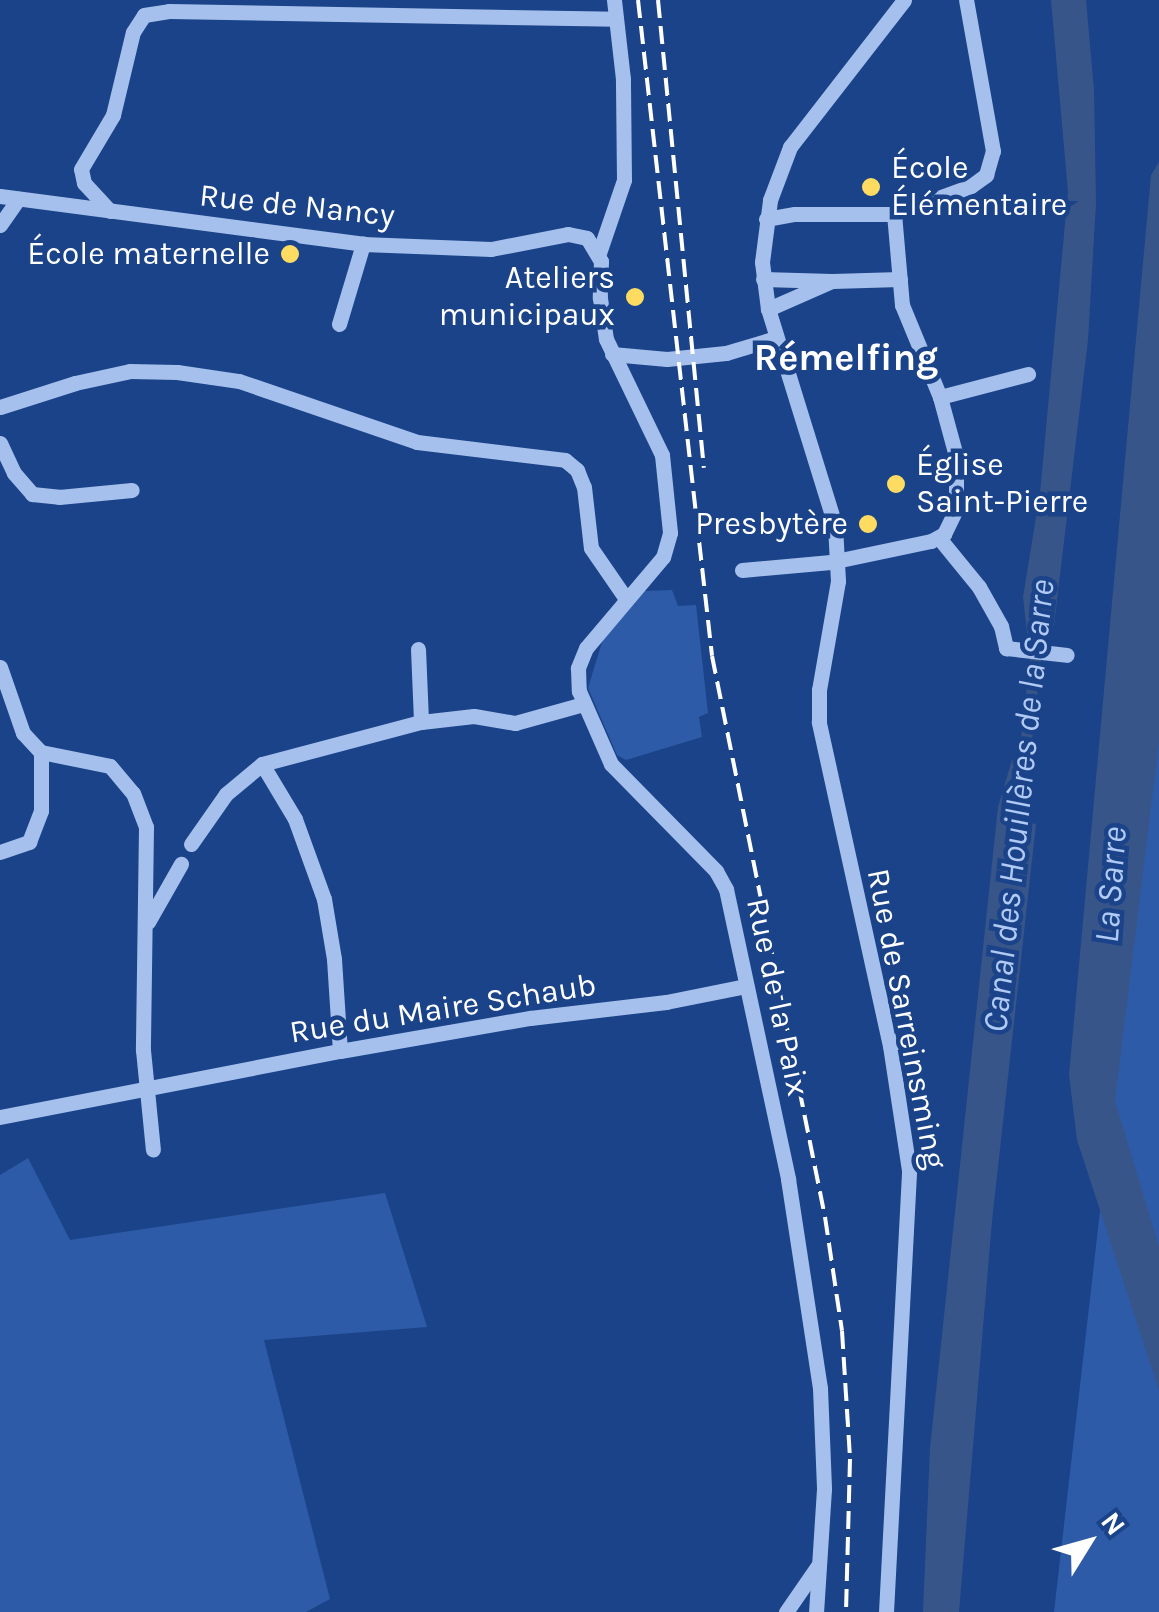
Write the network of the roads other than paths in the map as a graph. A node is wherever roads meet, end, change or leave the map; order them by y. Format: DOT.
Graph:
graph roads {
  1 [pos="614,0"];
  2 [pos="904,0"];
  3 [pos="966,0"];
  4 [pos="616,19"];
  5 [pos="0,196"];
  6 [pos="18,198"];
  7 [pos="617,206"];
  8 [pos="110,212"];
  9 [pos="894,214"];
  10 [pos="766,219"];
  11 [pos="0,225"];
  12 [pos="588,238"];
  13 [pos="363,244"];
  14 [pos="600,253"];
  15 [pos="900,279"];
  16 [pos="764,280"];
  17 [pos="832,281"];
  18 [pos="768,309"];
  19 [pos="339,324"];
  20 [pos="776,338"];
  21 [pos="612,354"];
  22 [pos="655,360"];
  23 [pos="1028,374"];
  24 [pos="626,378"];
  25 [pos="940,397"];
  26 [pos="0,407"];
  27 [pos="0,442"];
  28 [pos="132,490"];
  29 [pos="938,538"];
  30 [pos="838,560"];
  31 [pos="742,570"];
  32 [pos="626,598"];
  33 [pos="418,649"];
  34 [pos="1062,654"];
  35 [pos="0,667"];
  36 [pos="583,704"];
  37 [pos="421,722"];
  38 [pos="41,752"];
  39 [pos="262,764"];
  40 [pos="191,844"];
  41 [pos="0,852"];
  42 [pos="181,864"];
  43 [pos="146,926"];
  44 [pos="746,986"];
  45 [pos="340,1051"];
  46 [pos="150,1091"];
  47 [pos="0,1116"];
  48 [pos="153,1150"];
  49 [pos="817,1567"];
  50 [pos="786,1612"];
  51 [pos="816,1612"];
  52 [pos="886,1612"];
  1 -- 4 [label="street"];
  2 -- 10 [label="street, Rue de Sarreinsming"];
  3 -- 9 [label="street"];
  4 -- 7 [label="street"];
  4 -- 8 [label="street"];
  5 -- 6 [label="street, Rue de Nancy"];
  6 -- 8 [label="street, Rue de Nancy"];
  6 -- 11 [label="street"];
  7 -- 12 [label="street"];
  7 -- 14 [label="street"];
  8 -- 13 [label="street, Rue de Nancy"];
  9 -- 10 [label="street"];
  9 -- 15 [label="street"];
  10 -- 16 [label="street, Rue de Sarreinsming"];
  12 -- 13 [label="street, Rue de Nancy"];
  12 -- 14 [label="street"];
  13 -- 19 [label="street"];
  14 -- 21 [label="street, Rue de la Paix"];
  15 -- 17 [label="street"];
  15 -- 25 [label="street"];
  16 -- 17 [label="street"];
  16 -- 18 [label="street, Rue de Sarreinsming"];
  17 -- 18 [label="street"];
  18 -- 20 [label="street, Rue de Sarreinsming"];
  20 -- 22 [label="street"];
  20 -- 30 [label="street, Rue de Sarreinsming"];
  21 -- 22 [label="street"];
  21 -- 24 [label="street, Rue de la Paix"];
  22 -- 24 [label="street"];
  23 -- 25 [label="street"];
  24 -- 32 [label="street, Rue de la Paix"];
  25 -- 29 [label="street"];
  26 -- 32 [label="street"];
  27 -- 28 [label="street"];
  29 -- 30 [label="street"];
  29 -- 34 [label="street"];
  30 -- 31 [label="street"];
  30 -- 52 [label="street, Rue de Sarreinsming"];
  32 -- 36 [label="street, Rue de la Paix"];
  33 -- 37 [label="street"];
  35 -- 38 [label="street"];
  36 -- 37 [label="street"];
  36 -- 44 [label="street, Rue de la Paix"];
  37 -- 39 [label="street"];
  38 -- 41 [label="street"];
  38 -- 43 [label="street"];
  39 -- 40 [label="street"];
  39 -- 45 [label="street"];
  42 -- 43 [label="street"];
  43 -- 46 [label="street"];
  44 -- 45 [label="street, Rue du Maire Schaub"];
  44 -- 49 [label="street, Rue de la Paix"];
  45 -- 46 [label="street, Rue du Maire Schaub"];
  46 -- 47 [label="street, Rue du Maire Schaub"];
  46 -- 48 [label="street"];
  49 -- 50 [label="street"];
  49 -- 51 [label="street, Rue de la Paix"];
}
